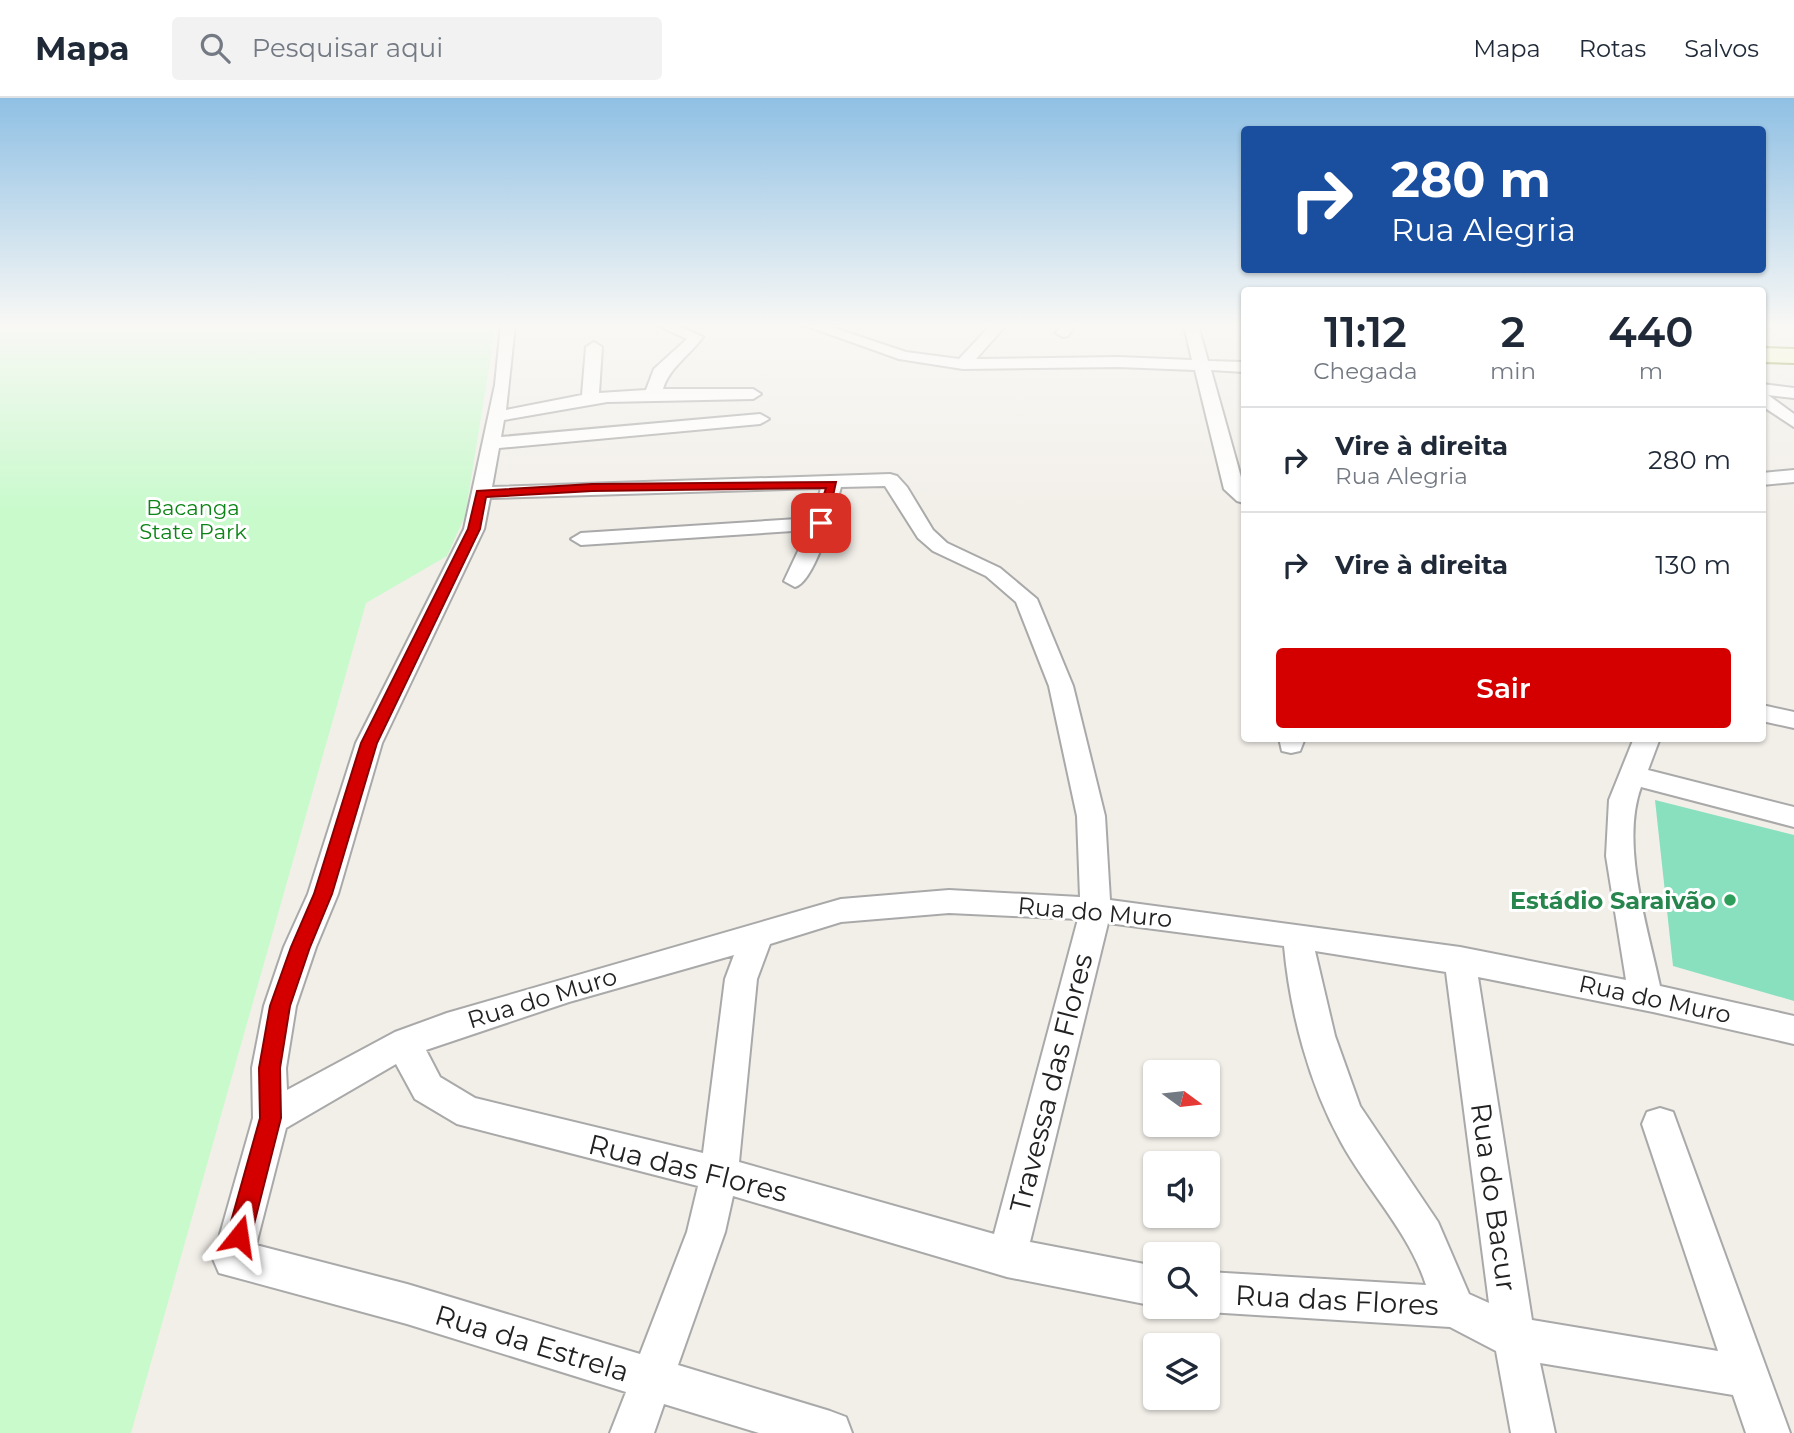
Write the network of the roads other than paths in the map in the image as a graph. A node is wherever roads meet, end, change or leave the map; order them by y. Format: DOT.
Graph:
graph roads {
  1 [pos="501,387"];
  2 [pos="591,387"];
  3 [pos="655,387"];
  4 [pos="1207,387"];
  5 [pos="1766,390"];
  6 [pos="1794,393"];
  7 [pos="653,394"];
  8 [pos="753,394"];
  9 [pos="590,398"];
  10 [pos="1766,401"];
  11 [pos="496,416"];
  12 [pos="760,419"];
  13 [pos="1794,422"];
  14 [pos="491,443"];
  15 [pos="1794,476"];
  16 [pos="1766,479"];
  17 [pos="832,484"];
  18 [pos="481,493"];
  19 [pos="1241,494"];
  20 [pos="821,523"];
  21 [pos="581,539"];
  22 [pos="795,581"];
  23 [pos="1766,714"];
  24 [pos="1794,720"];
  25 [pos="1646,742"];
  26 [pos="1634,776"];
  27 [pos="1794,817"];
  28 [pos="1096,909"];
  29 [pos="1298,935"];
  30 [pos="757,937"];
  31 [pos="1460,960"];
  32 [pos="1645,994"];
  33 [pos="1794,1030"];
  34 [pos="407,1042"];
  35 [pos="271,1118"];
  36 [pos="1660,1124"];
  37 [pos="719,1174"];
  38 [pos="1007,1256"];
  39 [pos="1143,1284"];
  40 [pos="1220,1293"];
  41 [pos="1453,1307"];
  42 [pos="1514,1338"];
  43 [pos="1750,1377"];
  44 [pos="653,1380"];
  45 [pos="632,1433"];
  46 [pos="830,1433"];
  47 [pos="1533,1433"];
  48 [pos="1768,1433"];
  1 -- 11 [label="street"];
  2 -- 9 [label="street"];
  3 -- 7 [label="street"];
  4 -- 19 [label="street"];
  5 -- 6 [label="street"];
  7 -- 8 [label="street"];
  7 -- 9 [label="street"];
  9 -- 11 [label="street"];
  10 -- 13 [label="street"];
  11 -- 14 [label="street"];
  12 -- 14 [label="street"];
  14 -- 18 [label="street"];
  15 -- 16 [label="street"];
  17 -- 18 [label="street"];
  17 -- 20 [label="street"];
  17 -- 28 [label="street, Travessa das Flores"];
  18 -- 35 [label="street"];
  20 -- 21 [label="street"];
  20 -- 22 [label="street"];
  23 -- 24 [label="street"];
  25 -- 26 [label="street"];
  26 -- 27 [label="street"];
  26 -- 32 [label="street"];
  28 -- 29 [label="street, Rua do Muro"];
  28 -- 30 [label="street, Rua do Muro"];
  28 -- 38 [label="street, Travessa das Flores"];
  29 -- 31 [label="street, Rua do Muro"];
  29 -- 41 [label="street"];
  30 -- 34 [label="street, Rua do Muro"];
  30 -- 37 [label="street"];
  31 -- 32 [label="street, Rua do Muro"];
  31 -- 42 [label="street, Rua do Bacur"];
  32 -- 33 [label="street, Rua do Muro"];
  34 -- 35 [label="street"];
  34 -- 37 [label="street, Rua das Flores"];
  35 -- 44 [label="street, Rua da Estrela"];
  36 -- 43 [label="street"];
  37 -- 38 [label="street, Rua das Flores"];
  37 -- 44 [label="street"];
  38 -- 39 [label="street, Rua das Flores"];
  40 -- 41 [label="street, Rua das Flores"];
  41 -- 42 [label="street, Rua das Flores"];
  42 -- 43 [label="street, Rua das Flores"];
  42 -- 47 [label="street, Rua do Bacur"];
  43 -- 48 [label="street"];
  44 -- 45 [label="street"];
  44 -- 46 [label="street, Rua da Estrela"];
}
